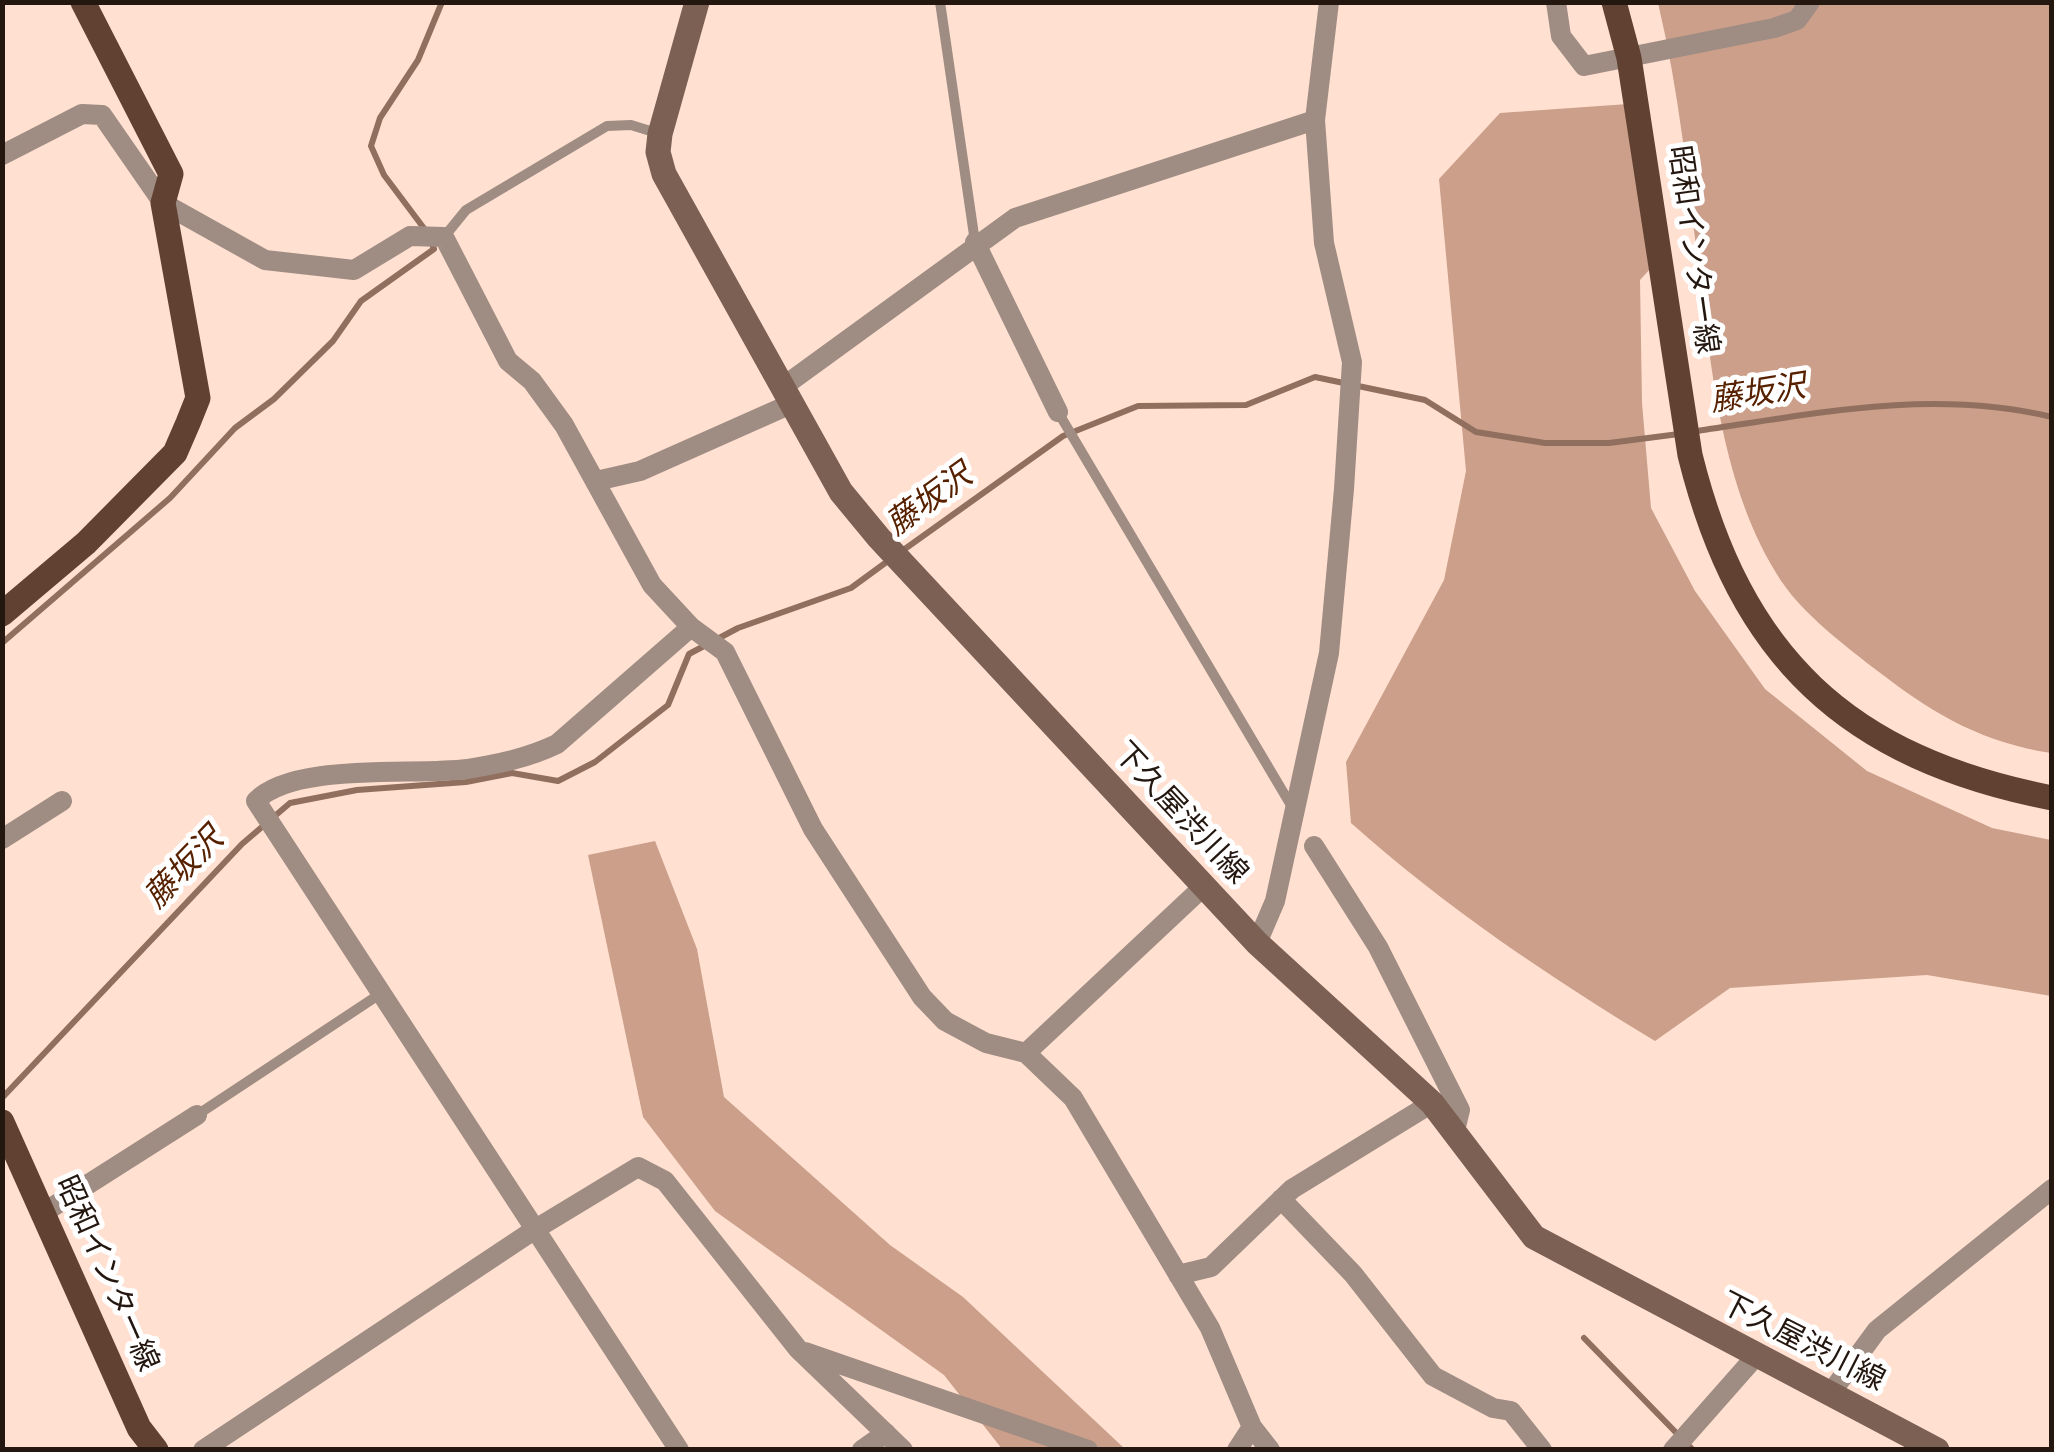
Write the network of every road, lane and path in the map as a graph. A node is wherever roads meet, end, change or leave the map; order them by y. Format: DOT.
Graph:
graph roads {
  1 [pos="84,2"];
  2 [pos="697,2"];
  3 [pos="940,2"];
  4 [pos="1329,2"];
  5 [pos="1556,2"];
  6 [pos="1614,2"];
  7 [pos="1810,2"];
  8 [pos="1629,58"];
  9 [pos="1315,120"];
  10 [pos="660,134"];
  11 [pos="2,155"];
  12 [pos="163,204"];
  13 [pos="444,237"];
  14 [pos="976,242"];
  15 [pos="789,394"];
  16 [pos="1058,412"];
  17 [pos="596,481"];
  18 [pos="2,614"];
  19 [pos="691,627"];
  20 [pos="2052,798"];
  21 [pos="62,801"];
  22 [pos="1294,810"];
  23 [pos="2,839"];
  24 [pos="1314,846"];
  25 [pos="1203,887"];
  26 [pos="1256,942"];
  27 [pos="383,992"];
  28 [pos="1026,1053"];
  29 [pos="1432,1103"];
  30 [pos="197,1115"];
  31 [pos="6,1130"];
  32 [pos="1454,1135"];
  33 [pos="2052,1189"];
  34 [pos="1281,1199"];
  35 [pos="43,1212"];
  36 [pos="534,1230"];
  37 [pos="1178,1274"];
  38 [pos="798,1350"];
  39 [pos="1756,1356"];
  40 [pos="1830,1394"];
  41 [pos="1252,1427"];
  42 [pos="886,1433"];
  43 [pos="156,1450"];
  44 [pos="203,1450"];
  45 [pos="679,1450"];
  46 [pos="862,1450"];
  47 [pos="903,1450"];
  48 [pos="1088,1450"];
  49 [pos="1237,1450"];
  50 [pos="1270,1450"];
  51 [pos="1542,1450"];
  52 [pos="1672,1450"];
  53 [pos="1937,1450"];
  1 -- 12 [label="main road"];
  2 -- 10 [label="main road, 下久屋渋川線"];
  3 -- 14 [label="lane"];
  4 -- 9 [label="street"];
  5 -- 8 [label="street"];
  6 -- 8 [label="main road, 昭和インター線"];
  7 -- 8 [label="street"];
  8 -- 20 [label="main road, 昭和インター線"];
  9 -- 14 [label="street"];
  9 -- 22 [label="street"];
  10 -- 13 [label="lane"];
  10 -- 15 [label="main road, 下久屋渋川線"];
  11 -- 12 [label="street"];
  12 -- 13 [label="street"];
  12 -- 18 [label="main road"];
  13 -- 17 [label="street"];
  14 -- 15 [label="street"];
  14 -- 16 [label="street"];
  15 -- 17 [label="street"];
  15 -- 25 [label="main road, 下久屋渋川線"];
  16 -- 22 [label="lane"];
  17 -- 19 [label="street"];
  19 -- 27 [label="street"];
  19 -- 28 [label="street"];
  21 -- 23 [label="street"];
  22 -- 26 [label="street"];
  24 -- 32 [label="street"];
  25 -- 26 [label="main road, 下久屋渋川線"];
  25 -- 28 [label="street"];
  26 -- 29 [label="main road, 下久屋渋川線"];
  27 -- 30 [label="lane"];
  27 -- 36 [label="street"];
  28 -- 37 [label="street"];
  29 -- 32 [label="main road, 下久屋渋川線"];
  29 -- 34 [label="street"];
  30 -- 35 [label="street"];
  31 -- 35 [label="main road, 昭和インター線"];
  32 -- 39 [label="main road, 下久屋渋川線"];
  33 -- 40 [label="street"];
  34 -- 37 [label="street"];
  34 -- 51 [label="street"];
  35 -- 43 [label="main road, 昭和インター線"];
  36 -- 38 [label="street"];
  36 -- 44 [label="street"];
  36 -- 45 [label="street"];
  37 -- 41 [label="street"];
  38 -- 42 [label="street"];
  38 -- 48 [label="street"];
  39 -- 40 [label="main road, 下久屋渋川線"];
  39 -- 52 [label="street"];
  40 -- 53 [label="main road, 下久屋渋川線"];
  41 -- 49 [label="street"];
  41 -- 50 [label="street"];
  42 -- 46 [label="street"];
  42 -- 47 [label="street"];
}
